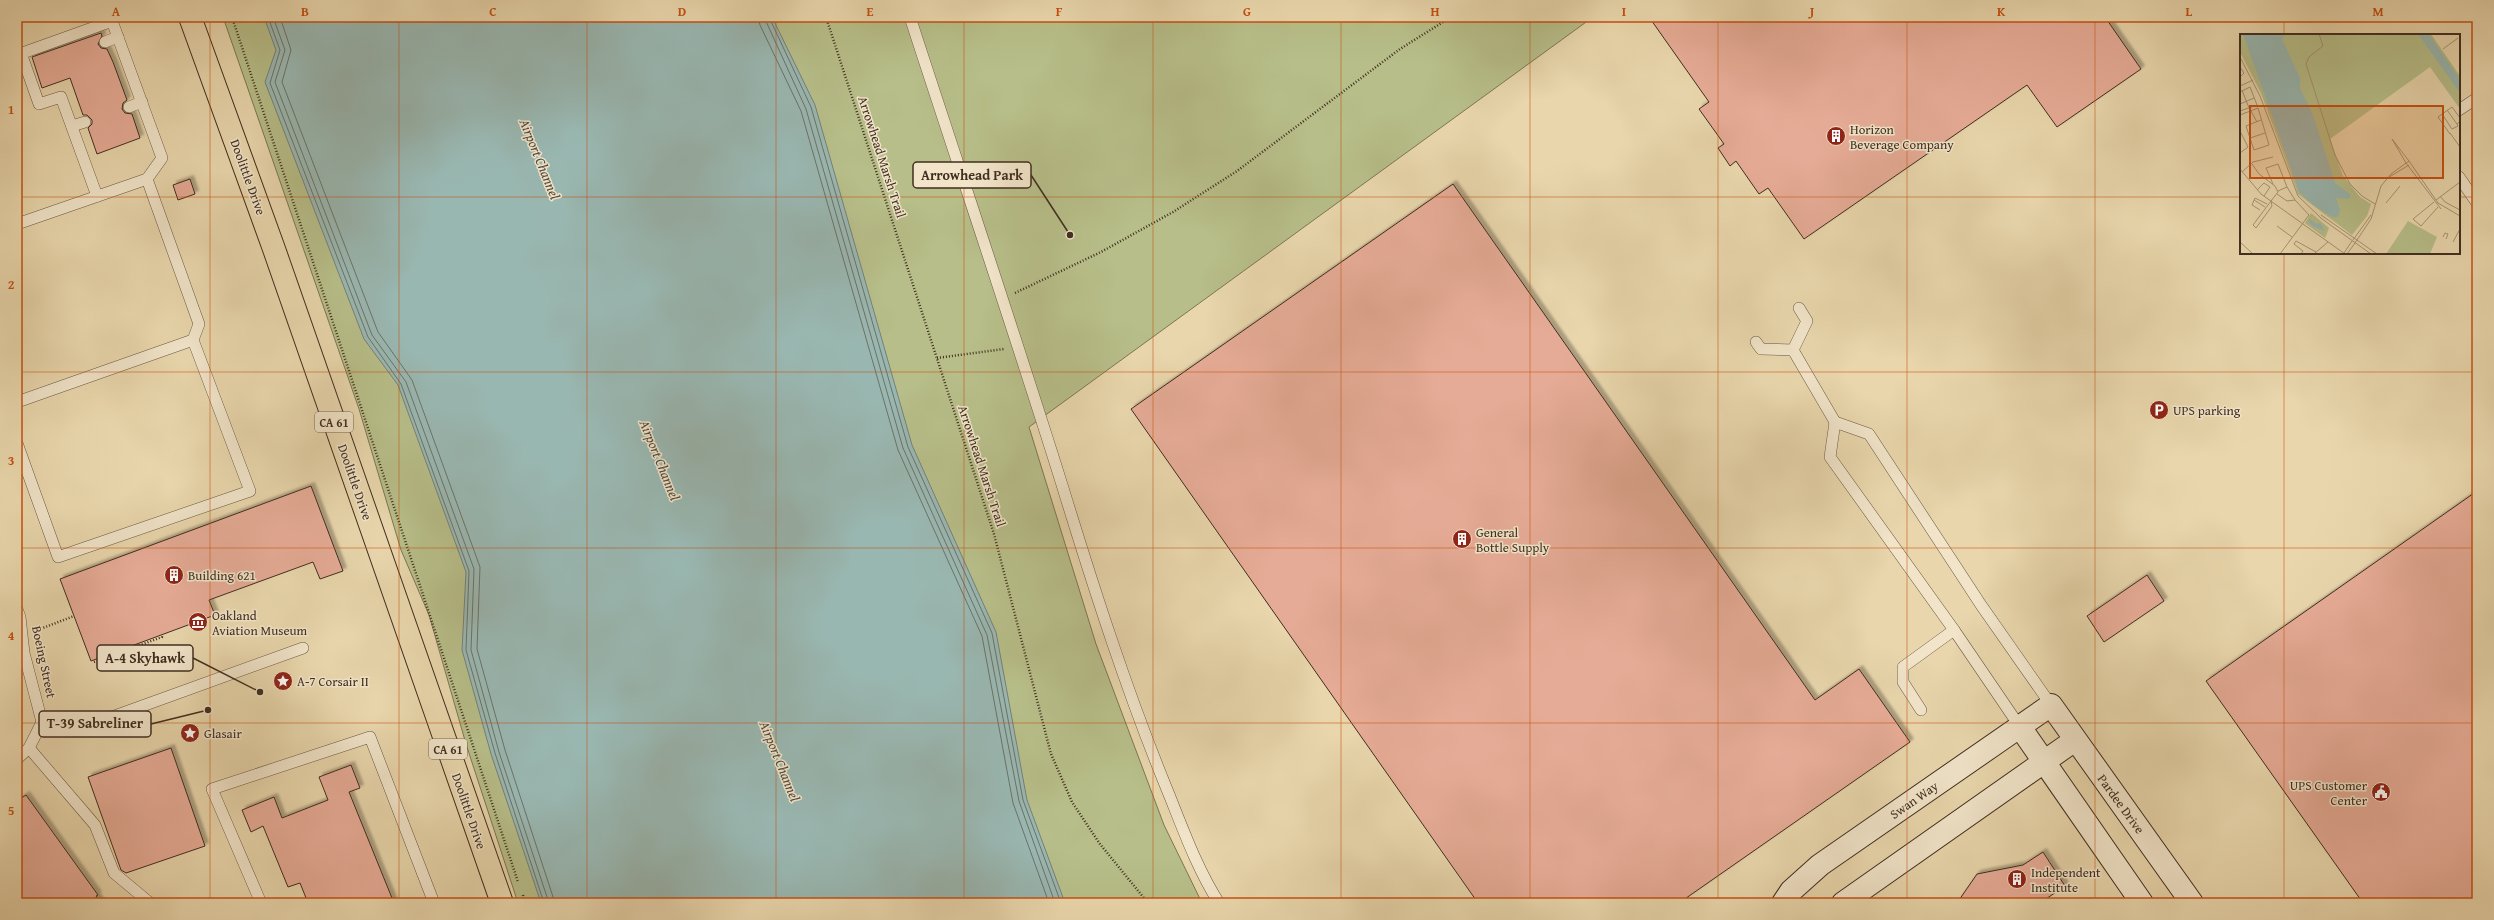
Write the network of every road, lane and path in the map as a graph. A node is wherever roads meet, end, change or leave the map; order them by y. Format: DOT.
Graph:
graph roads {
  1 [pos="190,17"];
  2 [pos="232,17"];
  3 [pos="826,17"];
  4 [pos="910,17"];
  5 [pos="1451,17"];
  6 [pos="118,37"];
  7 [pos="105,42"];
  8 [pos="19,54"];
  9 [pos="2477,98"];
  10 [pos="142,102"];
  11 [pos="129,107"];
  12 [pos="2460,109"];
  13 [pos="85,122"];
  14 [pos="72,126"];
  15 [pos="2460,178"];
  16 [pos="147,179"];
  17 [pos="97,196"];
  18 [pos="2477,203"];
  19 [pos="17,224"];
  20 [pos="1002,299"];
  21 [pos="1799,308"];
  22 [pos="193,340"];
  23 [pos="1756,342"];
  24 [pos="1018,347"];
  25 [pos="1793,350"];
  26 [pos="937,358"];
  27 [pos="17,402"];
  28 [pos="1835,422"];
  29 [pos="17,443"];
  30 [pos="17,609"];
  31 [pos="74,616"];
  32 [pos="1954,630"];
  33 [pos="35,632"];
  34 [pos="161,635"];
  35 [pos="303,648"];
  36 [pos="94,662"];
  37 [pos="2051,705"];
  38 [pos="1921,710"];
  39 [pos="42,722"];
  40 [pos="2020,727"];
  41 [pos="2075,740"];
  42 [pos="29,748"];
  43 [pos="17,759"];
  44 [pos="2045,764"];
  45 [pos="150,903"];
  46 [pos="260,903"];
  47 [pos="434,903"];
  48 [pos="502,903"];
  49 [pos="525,903"];
  50 [pos="1148,903"];
  51 [pos="1219,903"];
  52 [pos="1783,903"];
  53 [pos="1843,903"];
  54 [pos="2142,903"];
  55 [pos="2192,903"];
  1 -- 48 [label="main road, Doolittle Drive / CA 61"];
  2 -- 49 [label="path"];
  3 -- 26 [label="path, Arrowhead Marsh Trail"];
  4 -- 20 [label="lane"];
  5 -- 20 [label="path"];
  6 -- 7 [label="lane"];
  6 -- 8 [label="lane"];
  6 -- 10 [label="lane"];
  8 -- 14 [label="lane"];
  9 -- 12 [label="lane"];
  10 -- 11 [label="lane"];
  10 -- 16 [label="lane"];
  13 -- 14 [label="lane"];
  14 -- 17 [label="lane"];
  15 -- 18 [label="lane"];
  16 -- 17 [label="lane"];
  16 -- 22 [label="lane"];
  17 -- 19 [label="lane"];
  20 -- 24 [label="lane"];
  21 -- 25 [label="lane"];
  22 -- 27 [label="lane"];
  22 -- 29 [label="lane"];
  23 -- 25 [label="lane"];
  24 -- 26 [label="path"];
  24 -- 51 [label="lane"];
  25 -- 28 [label="lane"];
  26 -- 50 [label="path, Arrowhead Marsh Trail"];
  28 -- 32 [label="lane"];
  28 -- 37 [label="lane"];
  30 -- 39 [label="lane, Boeing Street"];
  31 -- 33 [label="path"];
  32 -- 38 [label="lane"];
  32 -- 40 [label="lane"];
  34 -- 36 [label="path"];
  35 -- 39 [label="lane"];
  37 -- 40 [label="main road, Swan Way"];
  37 -- 41 [label="main road, Pardee Drive"];
  39 -- 42 [label="lane"];
  40 -- 44 [label="main road"];
  40 -- 52 [label="main road, Swan Way"];
  41 -- 44 [label="main road"];
  41 -- 55 [label="main road, Pardee Drive"];
  42 -- 43 [label="lane"];
  42 -- 45 [label="lane"];
  44 -- 53 [label="main road"];
  44 -- 54 [label="main road"];
  46 -- 47 [label="lane"];
}
